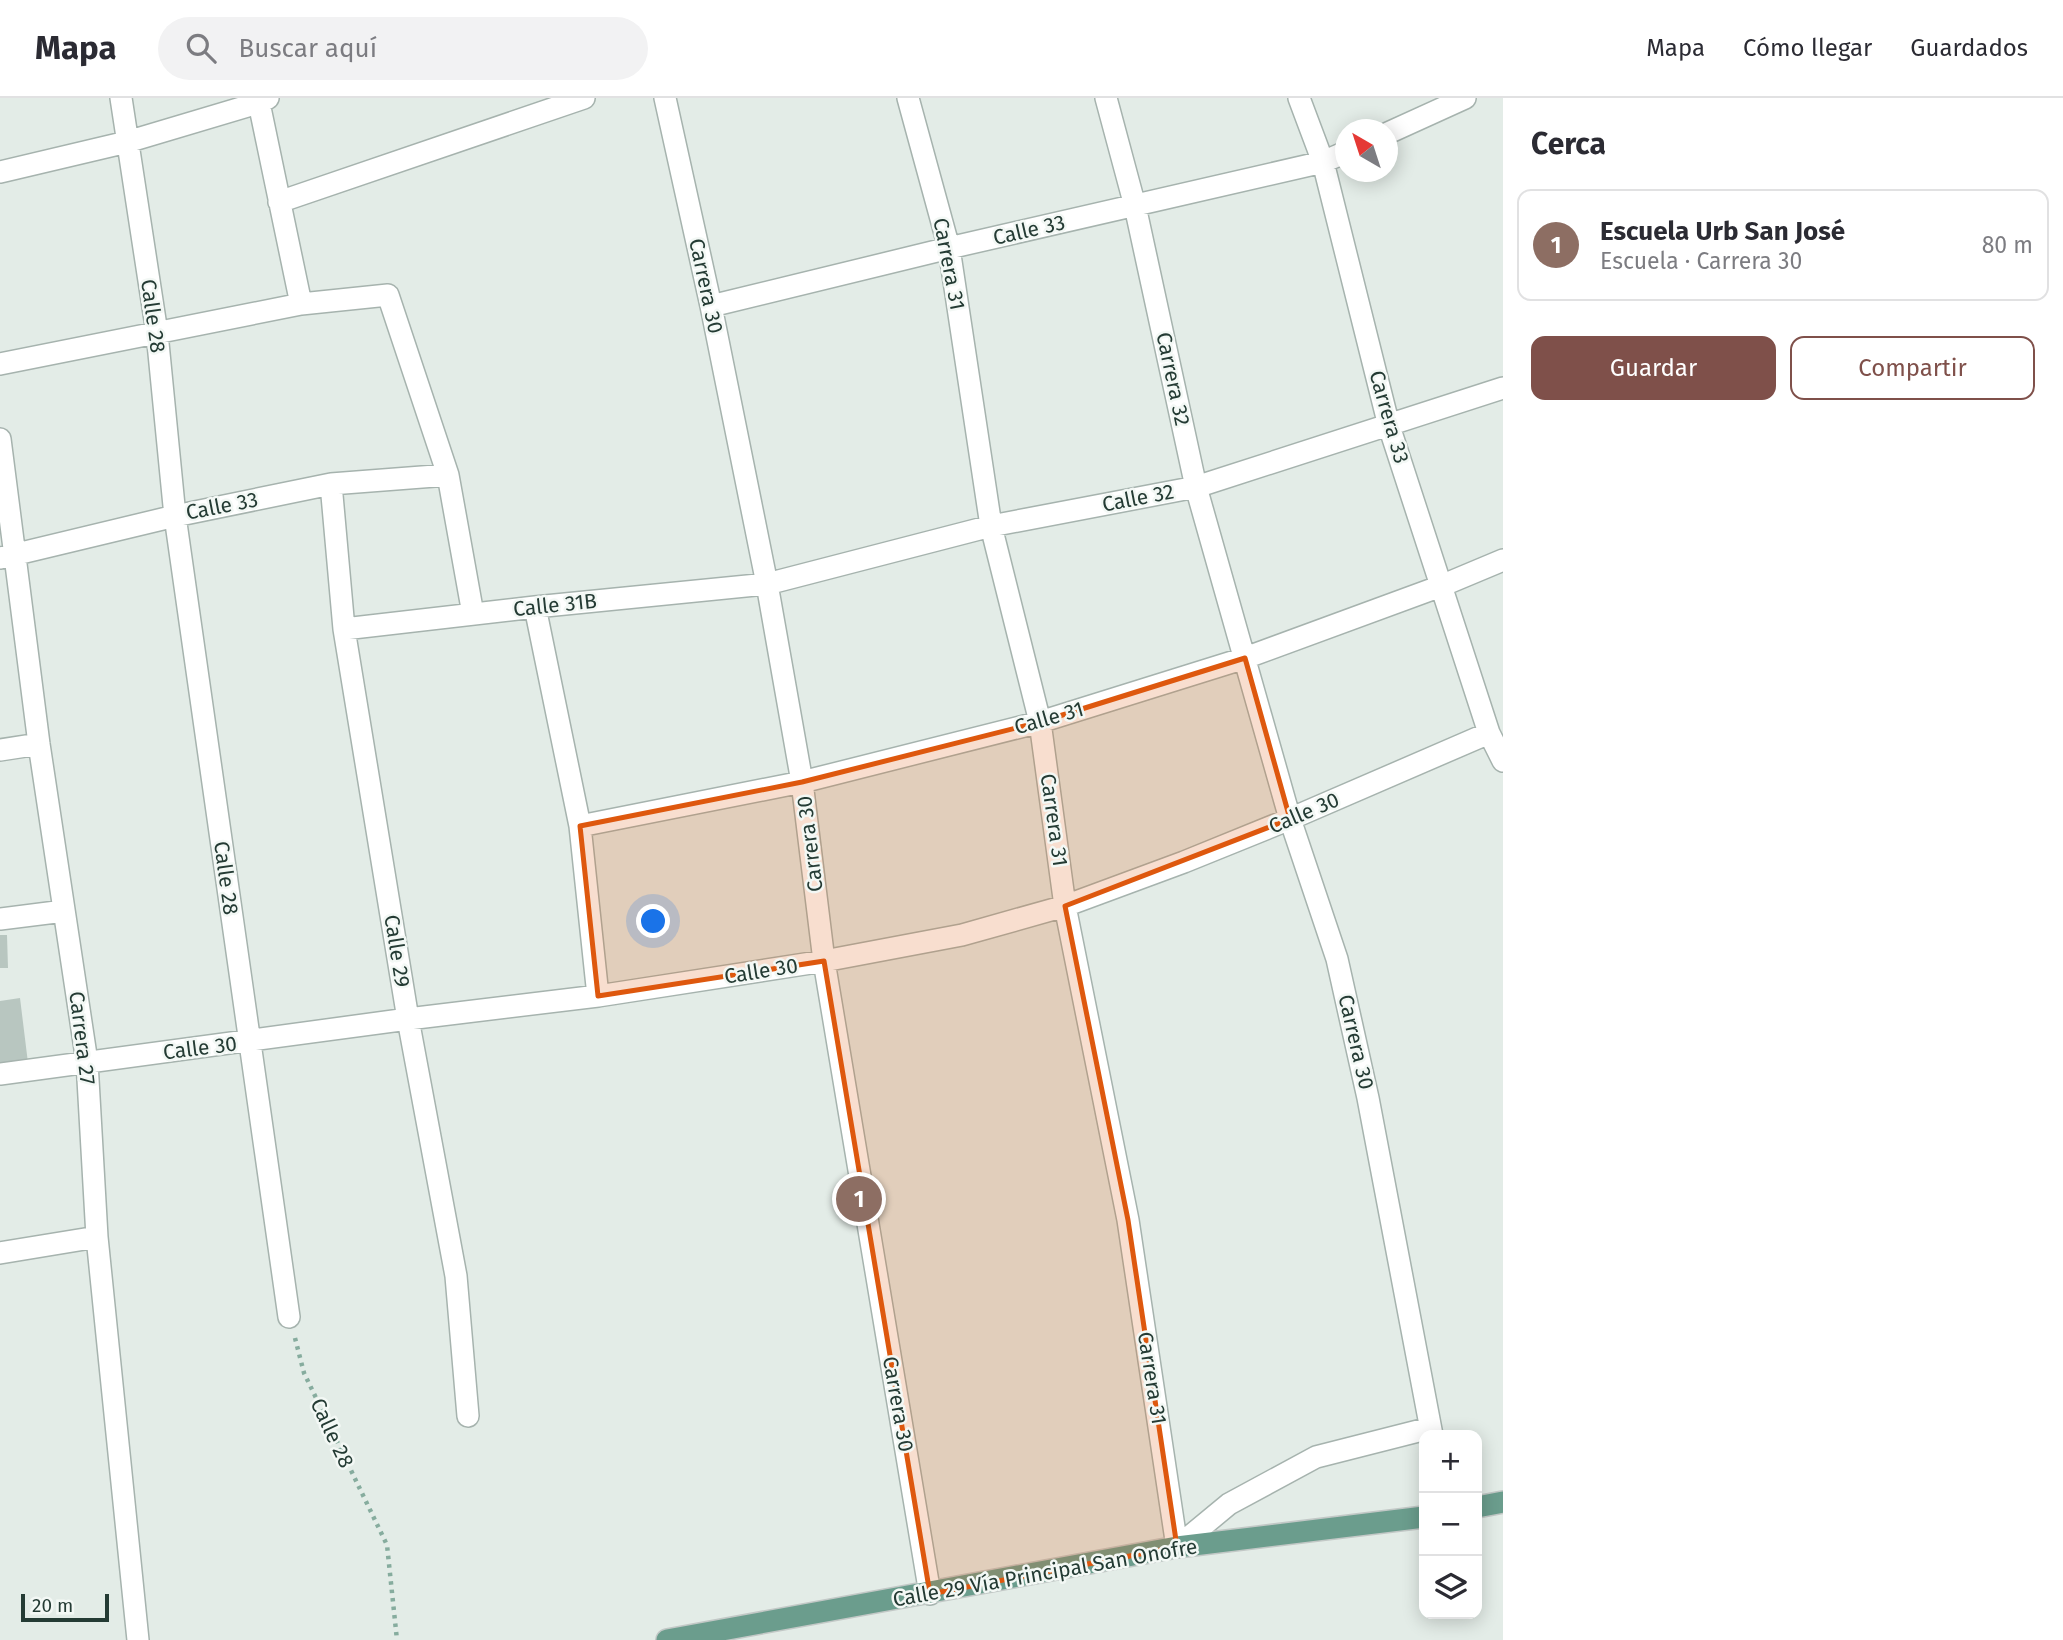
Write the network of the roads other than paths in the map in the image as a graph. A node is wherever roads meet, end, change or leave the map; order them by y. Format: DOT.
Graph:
graph roads {
  1 [pos="121,98"];
  2 [pos="584,98"];
  3 [pos="665,98"];
  4 [pos="908,98"];
  5 [pos="1106,98"];
  6 [pos="1299,98"];
  7 [pos="1465,98"];
  8 [pos="262,100"];
  9 [pos="1398,128"];
  10 [pos="127,142"];
  11 [pos="1335,157"];
  12 [pos="1323,162"];
  13 [pos="0,172"];
  14 [pos="279,202"];
  15 [pos="1135,206"];
  16 [pos="949,248"];
  17 [pos="301,304"];
  18 [pos="711,306"];
  19 [pos="157,333"];
  20 [pos="0,364"];
  21 [pos="1503,388"];
  22 [pos="1389,426"];
  23 [pos="0,439"];
  24 [pos="448,475"];
  25 [pos="331,484"];
  26 [pos="1196,486"];
  27 [pos="175,516"];
  28 [pos="991,526"];
  29 [pos="8,557"];
  30 [pos="1503,560"];
  31 [pos="767,584"];
  32 [pos="1441,586"];
  33 [pos="535,607"];
  34 [pos="473,614"];
  35 [pos="344,629"];
  36 [pos="1245,657"];
  37 [pos="1040,722"];
  38 [pos="1489,733"];
  39 [pos="39,744"];
  40 [pos="0,750"];
  41 [pos="1503,761"];
  42 [pos="802,782"];
  43 [pos="1290,819"];
  44 [pos="580,826"];
  45 [pos="1065,906"];
  46 [pos="64,911"];
  47 [pos="0,919"];
  48 [pos="824,961"];
  49 [pos="598,996"];
  50 [pos="408,1019"];
  51 [pos="249,1041"];
  52 [pos="87,1062"];
  53 [pos="0,1074"];
  54 [pos="97,1237"];
  55 [pos="0,1253"];
  56 [pos="289,1317"];
  57 [pos="468,1416"];
  58 [pos="1431,1430"];
  59 [pos="1419,1435"];
  60 [pos="1503,1502"];
  61 [pos="1482,1506"];
  62 [pos="1419,1518"];
  63 [pos="1178,1548"];
  64 [pos="930,1594"];
  65 [pos="138,1640"];
  66 [pos="667,1640"];
  1 -- 10 [label="street, Calle 28"];
  2 -- 14 [label="street"];
  3 -- 18 [label="street, Carrera 30"];
  4 -- 16 [label="street, Carrera 31"];
  5 -- 15 [label="street, Carrera 32"];
  6 -- 12 [label="street, Carrera 33"];
  7 -- 9 [label="street"];
  8 -- 10 [label="street"];
  8 -- 14 [label="street"];
  10 -- 13 [label="street"];
  10 -- 19 [label="street, Calle 28"];
  11 -- 12 [label="street, Calle 33"];
  12 -- 15 [label="street, Calle 33"];
  12 -- 22 [label="street, Carrera 33"];
  14 -- 17 [label="street"];
  15 -- 16 [label="street, Calle 33"];
  15 -- 26 [label="street, Carrera 32"];
  16 -- 18 [label="street, Calle 33"];
  16 -- 28 [label="street, Carrera 31"];
  17 -- 19 [label="street"];
  17 -- 24 [label="street"];
  18 -- 31 [label="street, Carrera 30"];
  19 -- 20 [label="street"];
  19 -- 27 [label="street, Calle 28"];
  21 -- 22 [label="street, Calle 32"];
  22 -- 26 [label="street, Calle 32"];
  22 -- 32 [label="street, Carrera 33"];
  23 -- 29 [label="street, Carrera 27"];
  24 -- 25 [label="street, Calle 33"];
  24 -- 34 [label="street"];
  25 -- 27 [label="street, Calle 33"];
  25 -- 35 [label="street, Calle 29"];
  26 -- 28 [label="street, Calle 32"];
  26 -- 36 [label="street, Carrera 32"];
  27 -- 29 [label="street, Calle 33"];
  27 -- 51 [label="street, Calle 28"];
  28 -- 31 [label="street, Calle 32"];
  28 -- 37 [label="street, Carrera 31"];
  29 -- 39 [label="street, Carrera 27"];
  30 -- 32 [label="street, Calle 31"];
  31 -- 33 [label="street, Calle 31B"];
  31 -- 42 [label="street, Carrera 30"];
  32 -- 36 [label="street, Calle 31"];
  32 -- 38 [label="street, Carrera 33"];
  33 -- 34 [label="street, Calle 31B"];
  33 -- 44 [label="street"];
  34 -- 35 [label="street, Calle 31B"];
  35 -- 50 [label="street, Calle 29"];
  36 -- 37 [label="street, Calle 31"];
  36 -- 43 [label="street, Carrera 30"];
  37 -- 42 [label="street, Calle 31"];
  37 -- 45 [label="street, Carrera 31"];
  38 -- 41 [label="street"];
  38 -- 43 [label="street, Calle 30"];
  39 -- 40 [label="street"];
  39 -- 46 [label="street, Carrera 27"];
  42 -- 44 [label="street, Calle 31"];
  42 -- 48 [label="street, Carrera 30"];
  43 -- 45 [label="street, Calle 30"];
  43 -- 58 [label="street, Carrera 30"];
  44 -- 49 [label="street"];
  45 -- 48 [label="street, Calle 30"];
  45 -- 63 [label="street, Carrera 31"];
  46 -- 47 [label="street"];
  46 -- 52 [label="street, Carrera 27"];
  48 -- 49 [label="street, Calle 30"];
  48 -- 64 [label="street, Carrera 30"];
  49 -- 50 [label="street, Calle 30"];
  50 -- 51 [label="street, Calle 30"];
  50 -- 57 [label="street, Calle 29"];
  51 -- 52 [label="street, Calle 30"];
  51 -- 56 [label="street, Calle 28"];
  52 -- 53 [label="street, Calle 30"];
  52 -- 54 [label="street, Carrera 27"];
  54 -- 55 [label="street"];
  54 -- 65 [label="street, Carrera 27"];
  59 -- 63 [label="street"];
  60 -- 61 [label="main road"];
  62 -- 63 [label="main road, Calle 29 Vía Principal San Onofre"];
  63 -- 64 [label="main road, Calle 29 Vía Principal San Onofre"];
  64 -- 66 [label="main road, Calle 29 Vía Principal San Onofre"];
}
